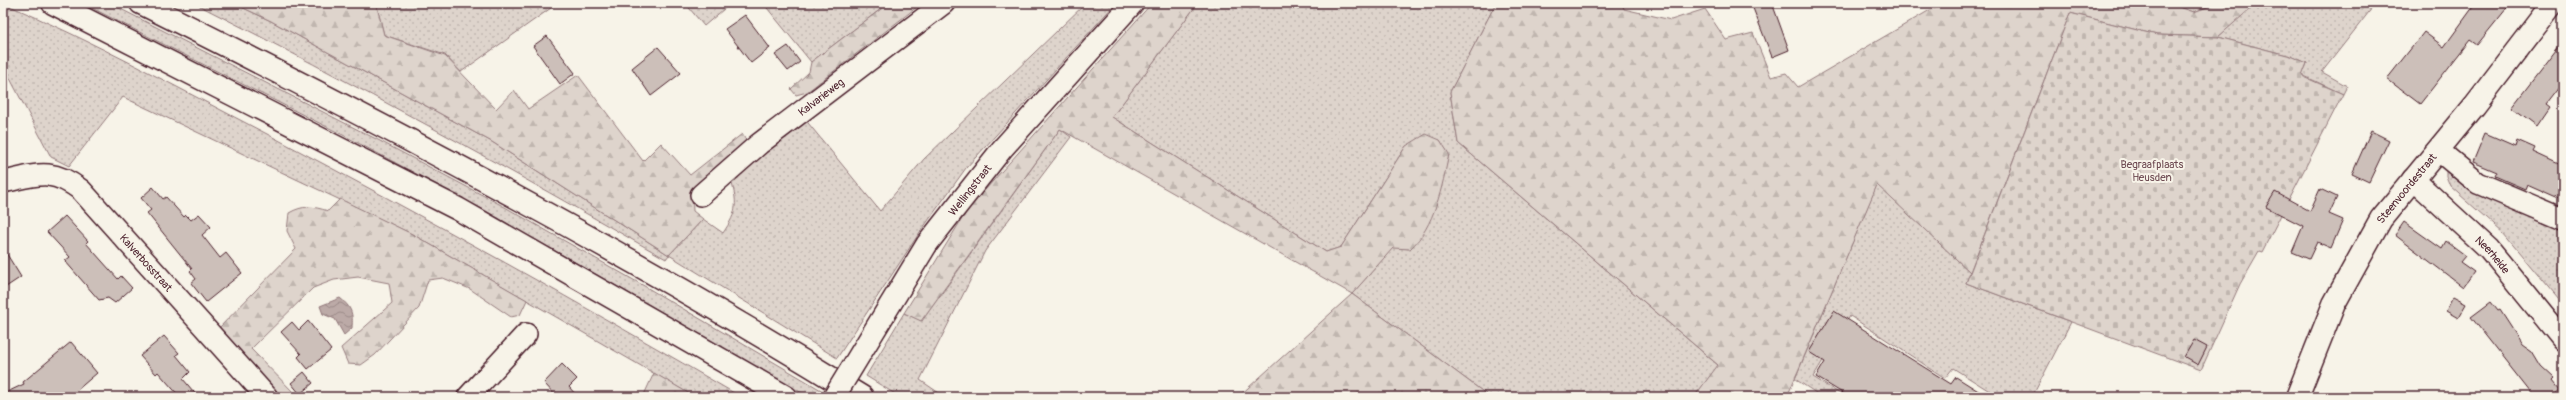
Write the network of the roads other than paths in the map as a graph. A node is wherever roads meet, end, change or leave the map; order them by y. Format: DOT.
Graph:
graph roads {
  1 [pos="53,3"];
  2 [pos="141,3"];
  3 [pos="944,3"];
  4 [pos="1133,3"];
  5 [pos="2553,3"];
  6 [pos="2438,150"];
  7 [pos="2413,179"];
  8 [pos="3,182"];
  9 [pos="700,195"];
  10 [pos="2563,219"];
  11 [pos="526,334"];
  12 [pos="2563,340"];
  13 [pos="267,397"];
  14 [pos="468,397"];
  15 [pos="786,397"];
  16 [pos="834,397"];
  17 [pos="862,397"];
  18 [pos="2297,397"];
  1 -- 15 [label="main road"];
  2 -- 17 [label="main road"];
  3 -- 9 [label="street, Kalvarieweg"];
  4 -- 16 [label="street, Wellingstraat, bridge"];
  5 -- 6 [label="main road, Steenvoordestraat"];
  6 -- 7 [label="main road, Steenvoordestraat"];
  6 -- 10 [label="street"];
  7 -- 12 [label="street, Neerheide"];
  7 -- 18 [label="main road, Steenvoordestraat"];
  8 -- 13 [label="street, Kalverbosstraat"];
  11 -- 14 [label="street"];
}
